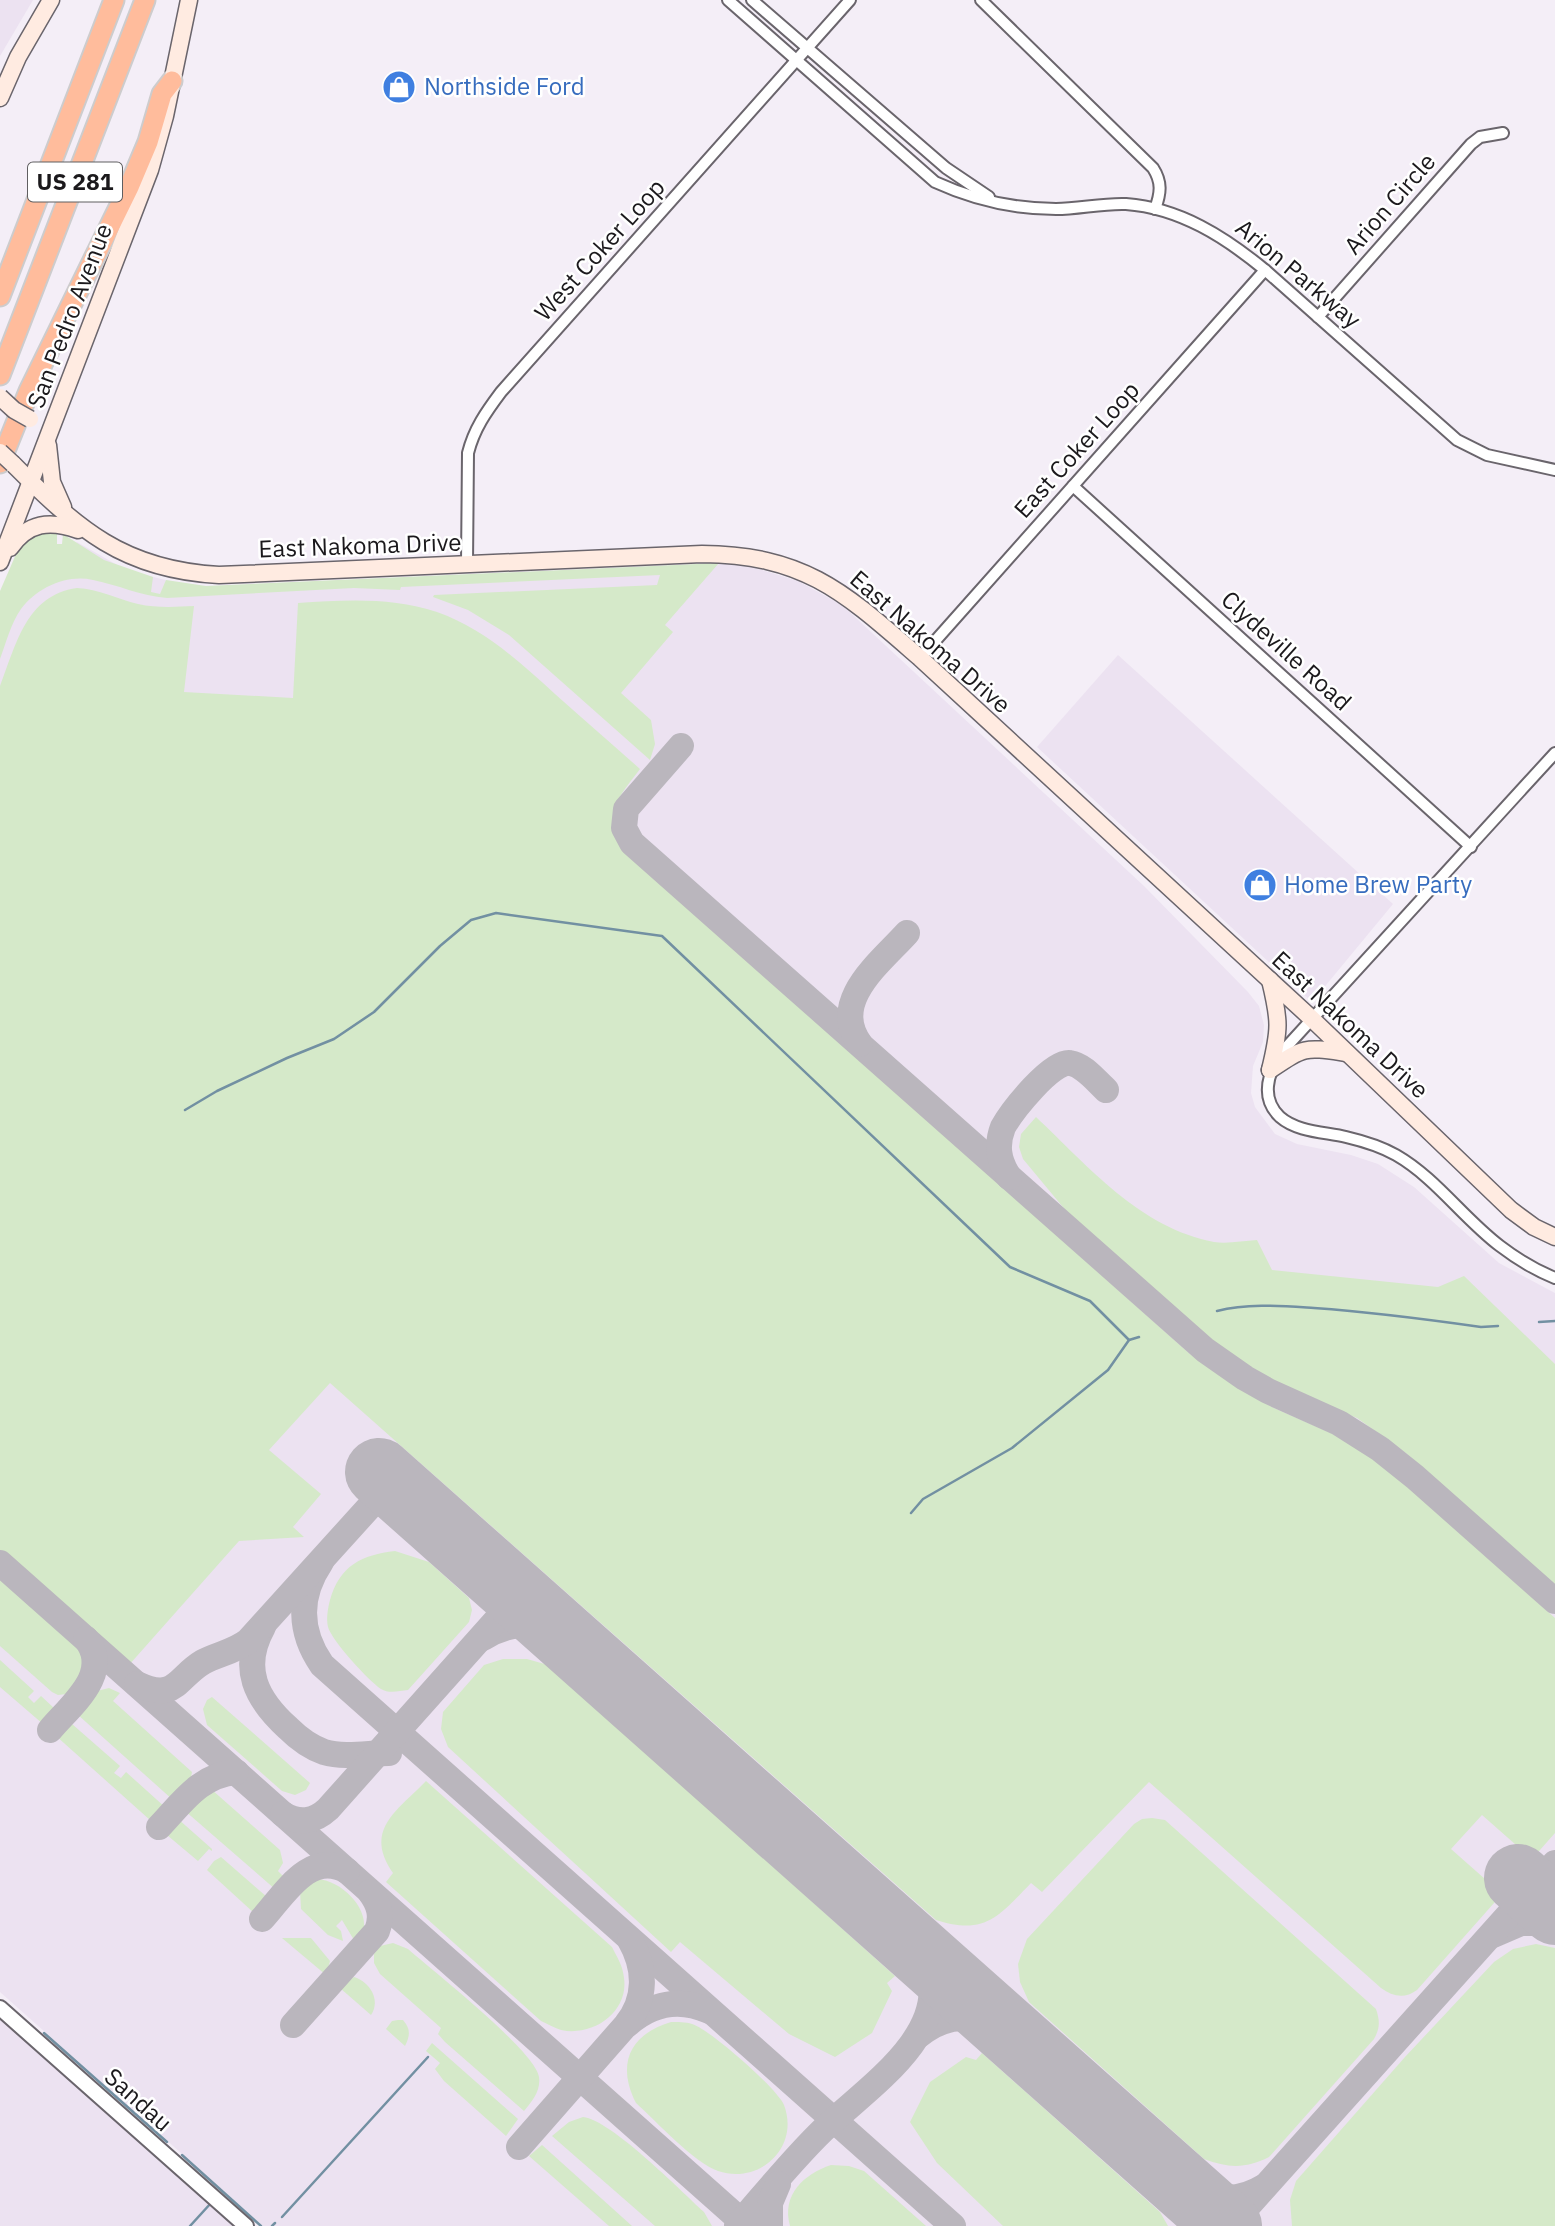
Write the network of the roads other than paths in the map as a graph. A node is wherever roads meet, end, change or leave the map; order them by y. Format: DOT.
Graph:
graph roads {
  1 [pos="51,0"];
  2 [pos="114,0"];
  3 [pos="145,0"];
  4 [pos="189,0"];
  5 [pos="728,0"];
  6 [pos="752,0"];
  7 [pos="850,0"];
  8 [pos="981,0"];
  9 [pos="807,50"];
  10 [pos="797,62"];
  11 [pos="172,81"];
  12 [pos="0,98"];
  13 [pos="1503,133"];
  14 [pos="997,202"];
  15 [pos="1155,209"];
  16 [pos="1265,270"];
  17 [pos="0,296"];
  18 [pos="1318,317"];
  19 [pos="0,375"];
  20 [pos="0,397"];
  21 [pos="60,407"];
  22 [pos="49,435"];
  23 [pos="0,452"];
  24 [pos="6,464"];
  25 [pos="1555,468"];
  26 [pos="31,483"];
  27 [pos="1073,486"];
  28 [pos="67,516"];
  29 [pos="89,534"];
  30 [pos="0,554"];
  31 [pos="0,562"];
  32 [pos="467,564"];
  33 [pos="920,658"];
  34 [pos="1555,753"];
  35 [pos="1471,848"];
  36 [pos="1269,980"];
  37 [pos="1311,1018"];
  38 [pos="1347,1053"];
  39 [pos="1270,1070"];
  40 [pos="1555,1237"];
  41 [pos="1555,1278"];
  42 [pos="0,2008"];
  43 [pos="246,2226"];
  1 -- 12 [label="main road"];
  2 -- 17 [label="highway, US 281"];
  3 -- 19 [label="highway, US 281"];
  4 -- 11 [label="main road, San Pedro Avenue"];
  5 -- 10 [label="street, Arion Parkway"];
  6 -- 9 [label="street, Arion Parkway"];
  7 -- 9 [label="street, West Coker Loop"];
  8 -- 15 [label="street"];
  9 -- 10 [label="street, West Coker Loop"];
  9 -- 14 [label="street, Arion Parkway"];
  10 -- 14 [label="street, Arion Parkway"];
  10 -- 32 [label="street, West Coker Loop"];
  11 -- 21 [label="main road, San Pedro Avenue"];
  11 -- 24 [label="highway"];
  13 -- 18 [label="street, Arion Circle"];
  14 -- 15 [label="street, Arion Parkway"];
  15 -- 16 [label="street, Arion Parkway"];
  16 -- 18 [label="street, Arion Parkway"];
  16 -- 27 [label="street, East Coker Loop"];
  18 -- 25 [label="street, Arion Parkway"];
  20 -- 21 [label="main road, bridge"];
  21 -- 22 [label="main road, San Pedro Avenue"];
  22 -- 26 [label="main road, San Pedro Avenue"];
  22 -- 28 [label="main road"];
  23 -- 24 [label="main road, East Nakoma Drive, bridge"];
  24 -- 26 [label="main road, East Nakoma Drive"];
  26 -- 28 [label="main road, East Nakoma Drive"];
  26 -- 31 [label="main road, San Pedro Avenue"];
  27 -- 33 [label="street, East Coker Loop"];
  27 -- 35 [label="street, Clydeville Road"];
  28 -- 29 [label="main road, East Nakoma Drive"];
  29 -- 31 [label="main road"];
  29 -- 32 [label="main road, East Nakoma Drive"];
  30 -- 31 [label="main road"];
  32 -- 33 [label="main road, East Nakoma Drive"];
  33 -- 36 [label="main road, East Nakoma Drive"];
  34 -- 35 [label="street"];
  35 -- 37 [label="street"];
  36 -- 37 [label="main road, East Nakoma Drive"];
  36 -- 39 [label="main road"];
  37 -- 38 [label="main road, East Nakoma Drive"];
  37 -- 39 [label="street"];
  38 -- 39 [label="main road"];
  38 -- 40 [label="main road, East Nakoma Drive"];
  39 -- 41 [label="street"];
  42 -- 43 [label="street, Sandau"];
}
